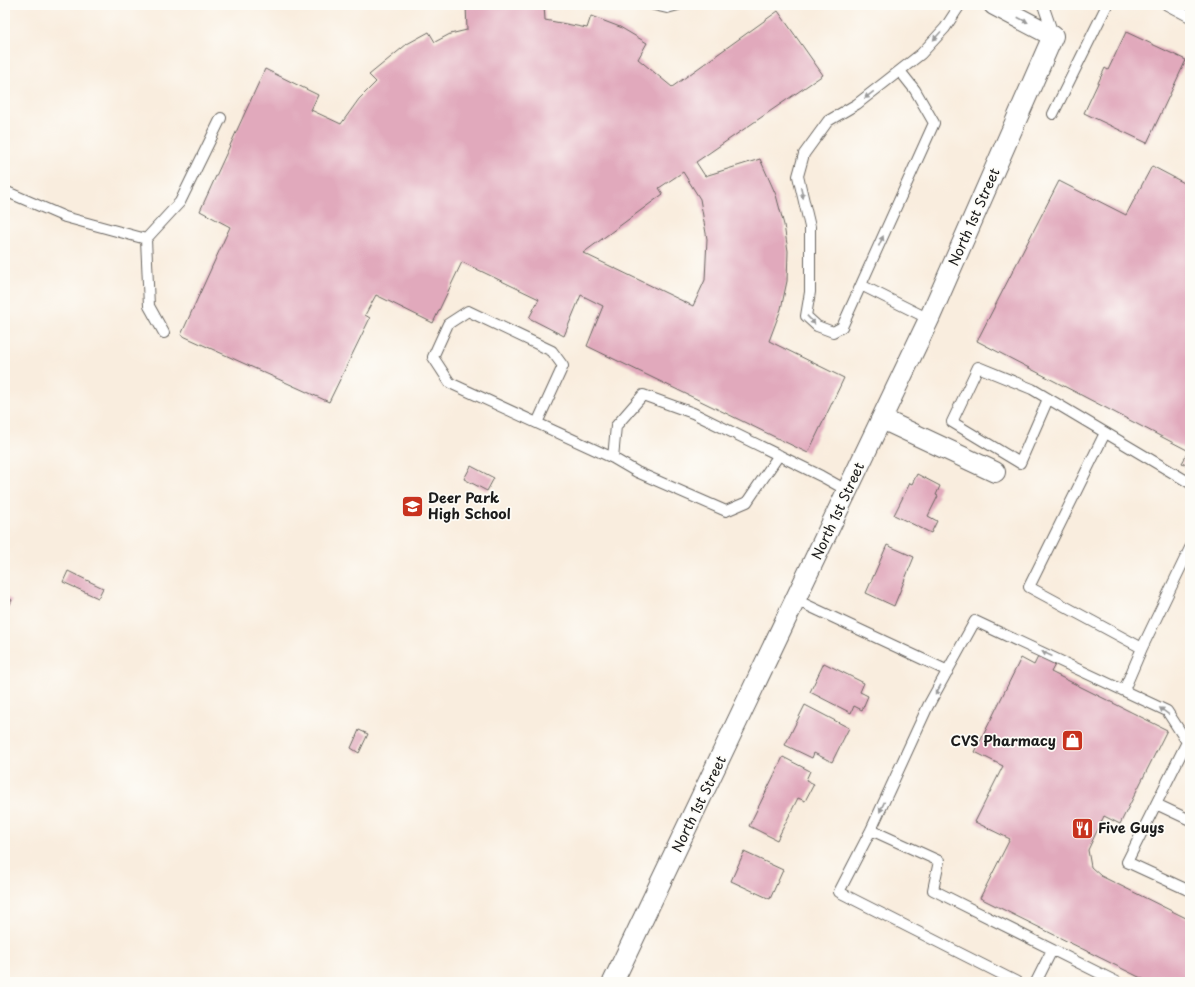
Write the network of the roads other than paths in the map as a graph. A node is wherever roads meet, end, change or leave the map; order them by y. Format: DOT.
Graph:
graph roads {
  1 [pos="654,5"];
  2 [pos="678,5"];
  3 [pos="960,5"];
  4 [pos="994,5"];
  5 [pos="1043,5"];
  6 [pos="1107,5"];
  7 [pos="1168,5"];
  8 [pos="1190,17"];
  9 [pos="1053,36"];
  10 [pos="900,70"];
  11 [pos="1053,114"];
  12 [pos="221,118"];
  13 [pos="5,191"];
  14 [pos="146,239"];
  15 [pos="861,285"];
  16 [pos="929,319"];
  17 [pos="164,333"];
  18 [pos="1048,399"];
  19 [pos="882,419"];
  20 [pos="537,423"];
  21 [pos="1105,433"];
  22 [pos="779,455"];
  23 [pos="613,458"];
  24 [pos="994,472"];
  25 [pos="1190,483"];
  26 [pos="848,491"];
  27 [pos="1190,548"];
  28 [pos="796,600"];
  29 [pos="1142,648"];
  30 [pos="948,671"];
  31 [pos="1124,690"];
  32 [pos="1188,743"];
  33 [pos="1156,804"];
  34 [pos="1190,820"];
  35 [pos="871,830"];
  36 [pos="1190,892"];
  37 [pos="1052,950"];
  38 [pos="614,982"];
  39 [pos="1016,982"];
  40 [pos="1036,982"];
  41 [pos="1117,982"];
  1 -- 2 [label="lane"];
  3 -- 10 [label="lane, one-way"];
  4 -- 9 [label="street, one-way"];
  5 -- 9 [label="lane"];
  6 -- 11 [label="lane"];
  7 -- 8 [label="lane"];
  9 -- 16 [label="street, North 1st Street"];
  15 -- 10 [label="lane, one-way"];
  10 -- 15 [label="lane, one-way"];
  12 -- 14 [label="lane"];
  13 -- 14 [label="lane"];
  14 -- 17 [label="lane"];
  15 -- 16 [label="lane"];
  16 -- 19 [label="street, North 1st Street"];
  18 -- 18 [label="lane"];
  18 -- 21 [label="lane"];
  19 -- 24 [label="street"];
  19 -- 26 [label="street, North 1st Street"];
  20 -- 20 [label="lane"];
  20 -- 23 [label="lane"];
  21 -- 25 [label="lane"];
  21 -- 29 [label="lane"];
  22 -- 23 [label="lane"];
  22 -- 23 [label="lane"];
  22 -- 26 [label="lane"];
  26 -- 28 [label="street, North 1st Street"];
  27 -- 29 [label="lane"];
  28 -- 30 [label="lane"];
  28 -- 38 [label="street, North 1st Street"];
  29 -- 31 [label="lane"];
  31 -- 30 [label="lane, one-way"];
  30 -- 35 [label="lane, one-way"];
  32 -- 31 [label="lane, one-way"];
  32 -- 33 [label="lane"];
  33 -- 34 [label="lane"];
  33 -- 36 [label="lane"];
  35 -- 37 [label="lane"];
  35 -- 39 [label="lane"];
  37 -- 40 [label="lane"];
  37 -- 41 [label="lane"];
}
